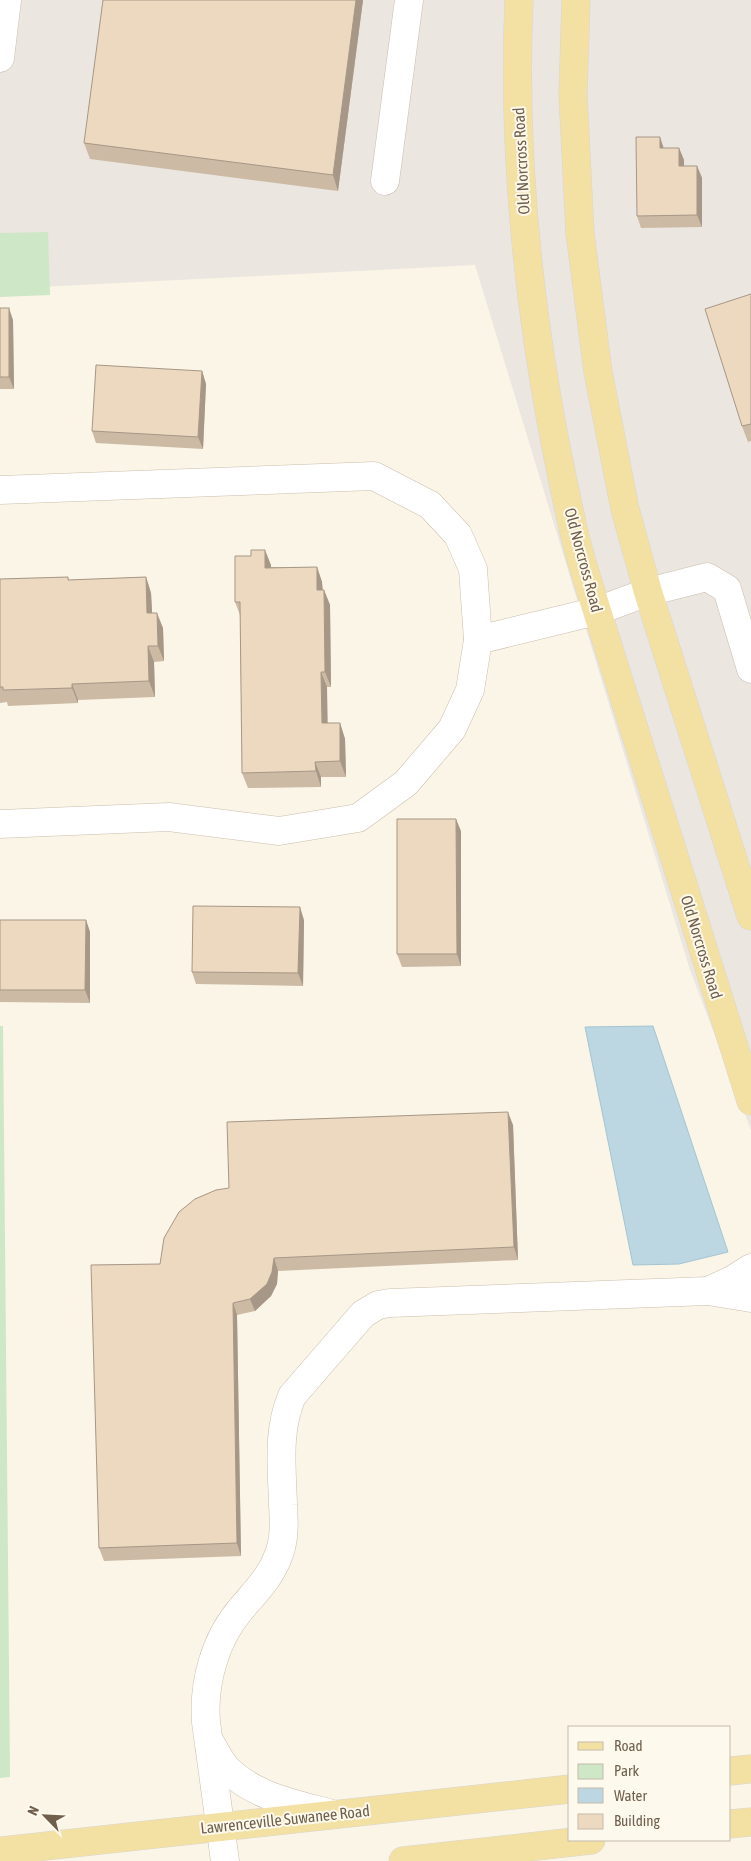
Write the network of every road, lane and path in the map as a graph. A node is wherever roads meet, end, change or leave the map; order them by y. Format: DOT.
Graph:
graph roads {
  1 [pos="7,0"];
  2 [pos="409,0"];
  3 [pos="519,0"];
  4 [pos="576,0"];
  5 [pos="0,58"];
  6 [pos="385,181"];
  7 [pos="0,490"];
  8 [pos="648,592"];
  9 [pos="597,612"];
  10 [pos="478,640"];
  11 [pos="751,669"];
  12 [pos="0,824"];
  13 [pos="751,916"];
  14 [pos="751,1101"];
  15 [pos="751,1268"];
  16 [pos="708,1291"];
  17 [pos="751,1298"];
  18 [pos="208,1740"];
  19 [pos="751,1769"];
  20 [pos="731,1771"];
  21 [pos="568,1788"];
  22 [pos="332,1814"];
  23 [pos="751,1822"];
  24 [pos="731,1824"];
  25 [pos="220,1827"];
  26 [pos="583,1841"];
  27 [pos="0,1851"];
  28 [pos="225,1861"];
  29 [pos="403,1861"];
  1 -- 5 [label="lane"];
  2 -- 6 [label="lane"];
  3 -- 9 [label="main road, Old Norcross Road"];
  4 -- 8 [label="main road"];
  7 -- 10 [label="lane"];
  8 -- 9 [label="lane"];
  8 -- 11 [label="lane"];
  8 -- 13 [label="main road"];
  9 -- 10 [label="lane"];
  9 -- 14 [label="main road, Old Norcross Road"];
  10 -- 12 [label="lane"];
  15 -- 16 [label="lane"];
  16 -- 17 [label="lane"];
  16 -- 18 [label="lane"];
  18 -- 22 [label="lane"];
  18 -- 25 [label="lane"];
  19 -- 20 [label="main road"];
  21 -- 22 [label="main road, Lawrenceville Suwanee Road"];
  22 -- 25 [label="main road, Lawrenceville Suwanee Road"];
  23 -- 24 [label="main road"];
  25 -- 27 [label="main road, Lawrenceville Suwanee Road"];
  25 -- 28 [label="lane"];
  26 -- 29 [label="main road"];
}
